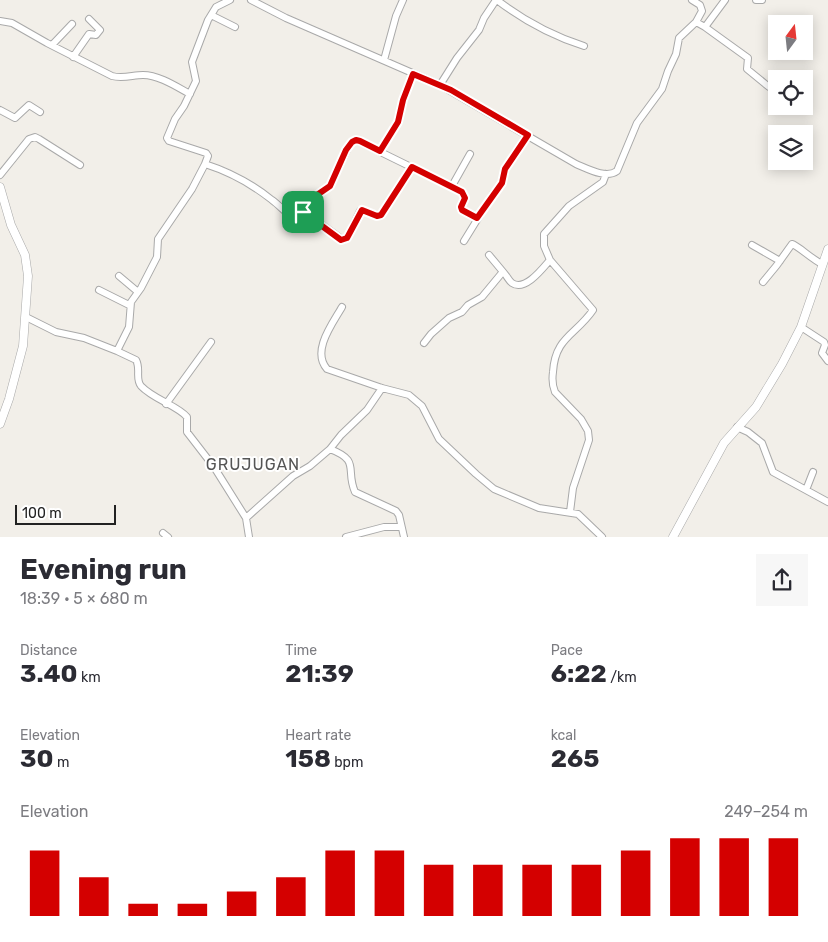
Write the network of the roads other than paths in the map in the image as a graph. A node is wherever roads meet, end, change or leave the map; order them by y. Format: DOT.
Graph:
graph roads {
  1 [pos="230,0"];
  2 [pos="251,0"];
  3 [pos="402,0"];
  4 [pos="497,0"];
  5 [pos="692,0"];
  6 [pos="725,0"];
  7 [pos="756,0"];
  8 [pos="762,0"];
  9 [pos="211,15"];
  10 [pos="89,19"];
  11 [pos="0,21"];
  12 [pos="696,22"];
  13 [pos="72,24"];
  14 [pos="235,27"];
  15 [pos="705,27"];
  16 [pos="52,45"];
  17 [pos="584,46"];
  18 [pos="73,57"];
  19 [pos="384,60"];
  20 [pos="413,74"];
  21 [pos="440,84"];
  22 [pos="768,86"];
  23 [pos="190,94"];
  24 [pos="0,110"];
  25 [pos="40,112"];
  26 [pos="528,135"];
  27 [pos="380,151"];
  28 [pos="470,154"];
  29 [pos="205,164"];
  30 [pos="80,165"];
  31 [pos="412,167"];
  32 [pos="606,174"];
  33 [pos="0,175"];
  34 [pos="452,186"];
  35 [pos="0,189"];
  36 [pos="303,212"];
  37 [pos="477,218"];
  38 [pos="464,241"];
  39 [pos="752,245"];
  40 [pos="827,251"];
  41 [pos="489,256"];
  42 [pos="550,260"];
  43 [pos="780,261"];
  44 [pos="822,264"];
  45 [pos="504,273"];
  46 [pos="119,276"];
  47 [pos="763,282"];
  48 [pos="99,290"];
  49 [pos="138,292"];
  50 [pos="129,305"];
  51 [pos="342,307"];
  52 [pos="26,317"];
  53 [pos="801,328"];
  54 [pos="211,342"];
  55 [pos="424,344"];
  56 [pos="117,351"];
  57 [pos="828,361"];
  58 [pos="382,388"];
  59 [pos="166,404"];
  60 [pos="0,424"];
  61 [pos="737,427"];
  62 [pos="330,449"];
  63 [pos="813,472"];
  64 [pos="806,490"];
  65 [pos="828,502"];
  66 [pos="568,512"];
  67 [pos="246,518"];
  68 [pos="401,527"];
  69 [pos="249,537"];
  70 [pos="346,537"];
  71 [pos="404,537"];
  72 [pos="602,537"];
  73 [pos="674,537"];
  1 -- 9 [label="street"];
  2 -- 19 [label="street"];
  3 -- 19 [label="street"];
  4 -- 17 [label="street"];
  4 -- 21 [label="street"];
  5 -- 12 [label="street"];
  6 -- 15 [label="street"];
  7 -- 8 [label="street"];
  9 -- 14 [label="street"];
  9 -- 23 [label="street"];
  10 -- 18 [label="street"];
  11 -- 16 [label="street"];
  12 -- 15 [label="street"];
  12 -- 32 [label="street"];
  13 -- 16 [label="street"];
  15 -- 22 [label="street"];
  16 -- 18 [label="street"];
  18 -- 23 [label="street"];
  19 -- 20 [label="street"];
  20 -- 21 [label="street"];
  20 -- 27 [label="street"];
  21 -- 26 [label="street"];
  23 -- 29 [label="street"];
  24 -- 25 [label="street"];
  26 -- 32 [label="street"];
  26 -- 37 [label="street"];
  27 -- 31 [label="street"];
  27 -- 36 [label="street"];
  28 -- 34 [label="street"];
  29 -- 36 [label="street"];
  29 -- 49 [label="street"];
  30 -- 33 [label="street"];
  31 -- 34 [label="street"];
  31 -- 36 [label="street"];
  32 -- 42 [label="street"];
  34 -- 37 [label="street"];
  35 -- 52 [label="street"];
  37 -- 38 [label="street"];
  39 -- 43 [label="street"];
  40 -- 44 [label="street"];
  41 -- 45 [label="street"];
  42 -- 45 [label="street"];
  42 -- 66 [label="street"];
  43 -- 44 [label="street"];
  43 -- 47 [label="street"];
  44 -- 53 [label="street"];
  45 -- 55 [label="street"];
  46 -- 49 [label="street"];
  48 -- 50 [label="street"];
  49 -- 50 [label="street"];
  50 -- 56 [label="street"];
  51 -- 58 [label="street"];
  52 -- 56 [label="street"];
  52 -- 60 [label="street"];
  53 -- 57 [label="street"];
  53 -- 61 [label="street"];
  54 -- 59 [label="street"];
  56 -- 59 [label="street"];
  58 -- 62 [label="street"];
  58 -- 66 [label="street"];
  59 -- 67 [label="street"];
  61 -- 64 [label="street"];
  61 -- 73 [label="street"];
  62 -- 67 [label="street"];
  62 -- 68 [label="street"];
  63 -- 64 [label="street"];
  64 -- 65 [label="street"];
  66 -- 72 [label="street"];
  67 -- 69 [label="street"];
  68 -- 70 [label="street"];
  68 -- 71 [label="street"];
}
